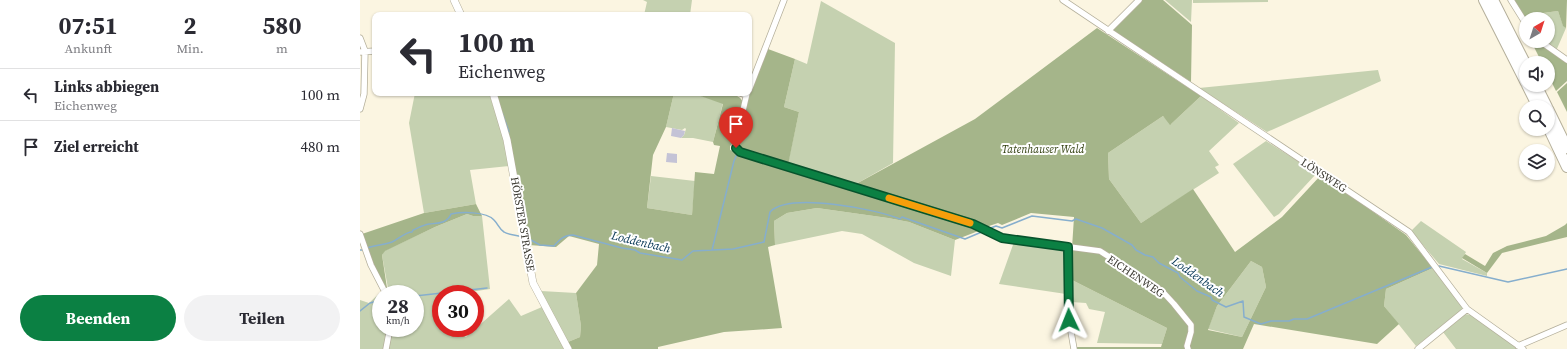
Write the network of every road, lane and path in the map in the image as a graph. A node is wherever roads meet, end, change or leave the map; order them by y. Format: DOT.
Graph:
graph roads {
  1 [pos="454,0"];
  2 [pos="784,0"];
  3 [pos="1063,0"];
  4 [pos="1139,0"];
  5 [pos="1484,0"];
  6 [pos="1493,0"];
  7 [pos="1511,0"];
  8 [pos="460,12"];
  9 [pos="1519,13"];
  10 [pos="1108,32"];
  11 [pos="360,38"];
  12 [pos="1550,48"];
  13 [pos="363,51"];
  14 [pos="1521,56"];
  15 [pos="1567,60"];
  16 [pos="1519,68"];
  17 [pos="752,80"];
  18 [pos="494,96"];
  19 [pos="746,96"];
  20 [pos="360,109"];
  21 [pos="1555,123"];
  22 [pos="1552,136"];
  23 [pos="1567,148"];
  24 [pos="1567,167"];
  25 [pos="360,234"];
  26 [pos="1068,247"];
  27 [pos="381,285"];
  28 [pos="1467,309"];
  29 [pos="1567,325"];
  30 [pos="388,337"];
  31 [pos="1521,347"];
  32 [pos="386,349"];
  33 [pos="568,349"];
  34 [pos="1074,349"];
  35 [pos="1188,349"];
  36 [pos="1418,349"];
  1 -- 8 [label="street"];
  2 -- 17 [label="street"];
  3 -- 10 [label="street, LÖNSWEG"];
  4 -- 10 [label="street"];
  5 -- 16 [label="highway"];
  6 -- 14 [label="highway"];
  7 -- 9 [label="street"];
  10 -- 28 [label="street, LÖNSWEG"];
  11 -- 13 [label="street"];
  12 -- 15 [label="street"];
  13 -- 20 [label="street"];
  18 -- 33 [label="street, HÖRSTER STRASSE"];
  19 -- 26 [label="street, EICHENWEG"];
  21 -- 23 [label="highway"];
  22 -- 24 [label="highway"];
  25 -- 27 [label="street"];
  26 -- 34 [label="street"];
  26 -- 35 [label="street, EICHENWEG"];
  28 -- 31 [label="street, LÖNSWEG"];
  28 -- 36 [label="street"];
  29 -- 31 [label="street, LÖNSWEG"];
  30 -- 32 [label="street"];
}
